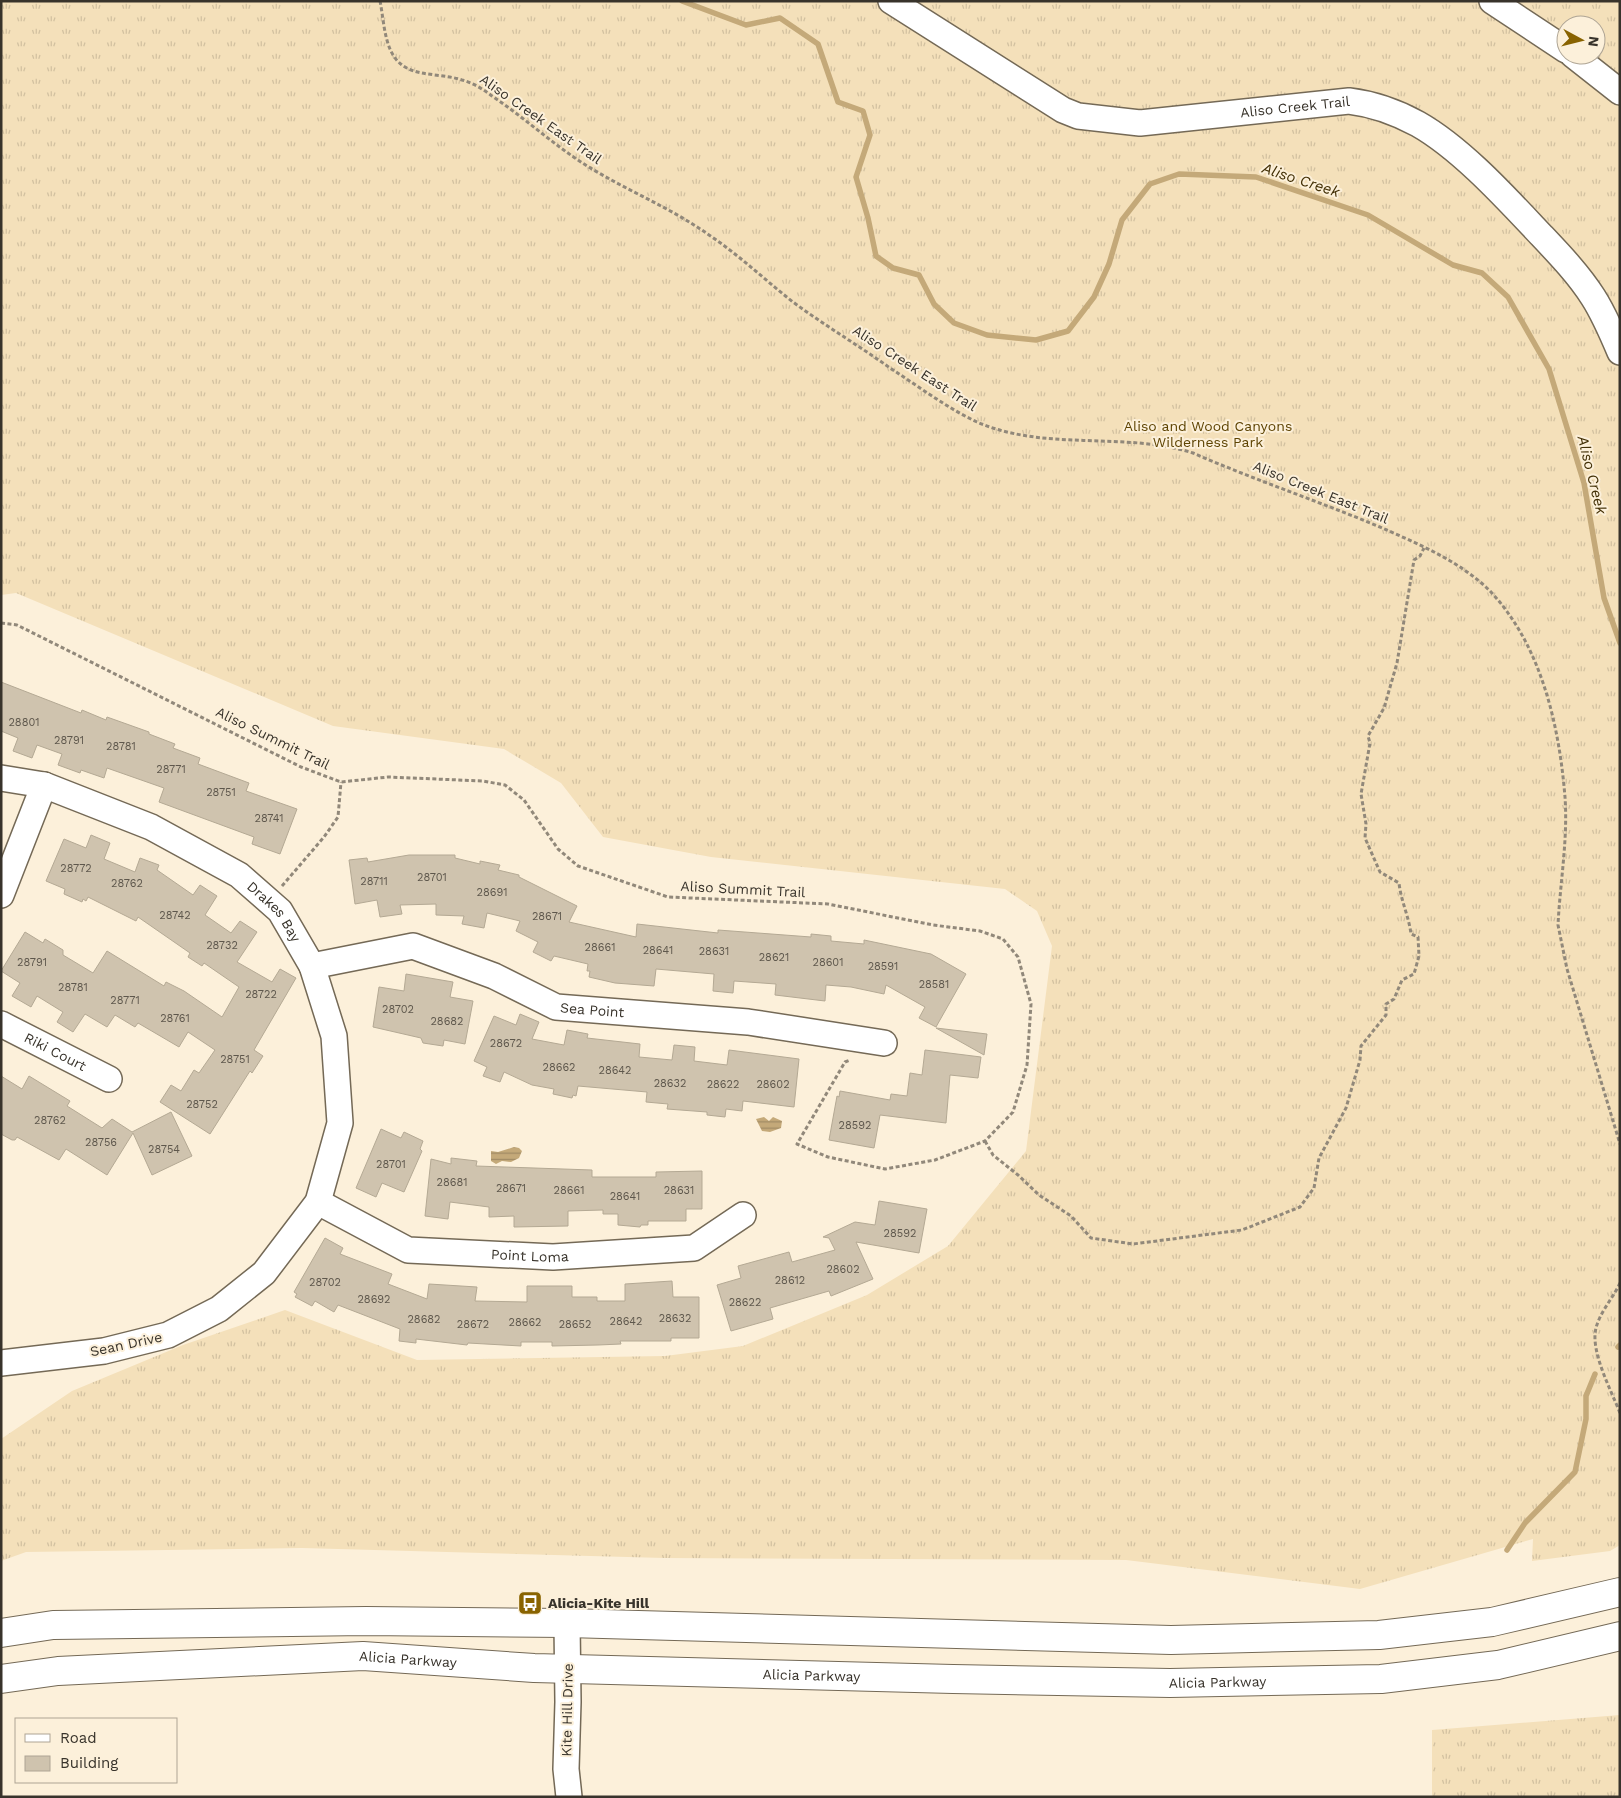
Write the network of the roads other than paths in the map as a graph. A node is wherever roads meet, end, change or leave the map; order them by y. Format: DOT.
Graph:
graph roads {
  1 [pos="891,1"];
  2 [pos="1492,1"];
  3 [pos="1556,43"];
  4 [pos="1586,65"];
  5 [pos="1620,92"];
  6 [pos="1620,352"];
  7 [pos="1,778"];
  8 [pos="44,786"];
  9 [pos="1,895"];
  10 [pos="312,966"];
  11 [pos="1,1024"];
  12 [pos="884,1043"];
  13 [pos="109,1080"];
  14 [pos="318,1202"];
  15 [pos="743,1215"];
  16 [pos="1,1363"];
  17 [pos="1620,1592"];
  18 [pos="567,1623"];
  19 [pos="1,1633"];
  20 [pos="1620,1636"];
  21 [pos="568,1669"];
  22 [pos="1,1680"];
  23 [pos="569,1797"];
  1 -- 6 [label="street, Aliso Creek Trail"];
  2 -- 3 [label="street"];
  4 -- 5 [label="street"];
  7 -- 8 [label="street, Drakes Bay"];
  8 -- 9 [label="street"];
  8 -- 10 [label="street, Drakes Bay"];
  10 -- 12 [label="street, Sea Point"];
  10 -- 14 [label="street, Drakes Bay"];
  11 -- 13 [label="street, Riki Court"];
  14 -- 15 [label="street, Point Loma"];
  14 -- 16 [label="street, Sean Drive"];
  17 -- 18 [label="main road"];
  18 -- 19 [label="main road"];
  18 -- 21 [label="street, Kite Hill Drive"];
  20 -- 21 [label="main road, Alicia Parkway"];
  21 -- 22 [label="main road, Alicia Parkway"];
  21 -- 23 [label="street, Kite Hill Drive"];
}
